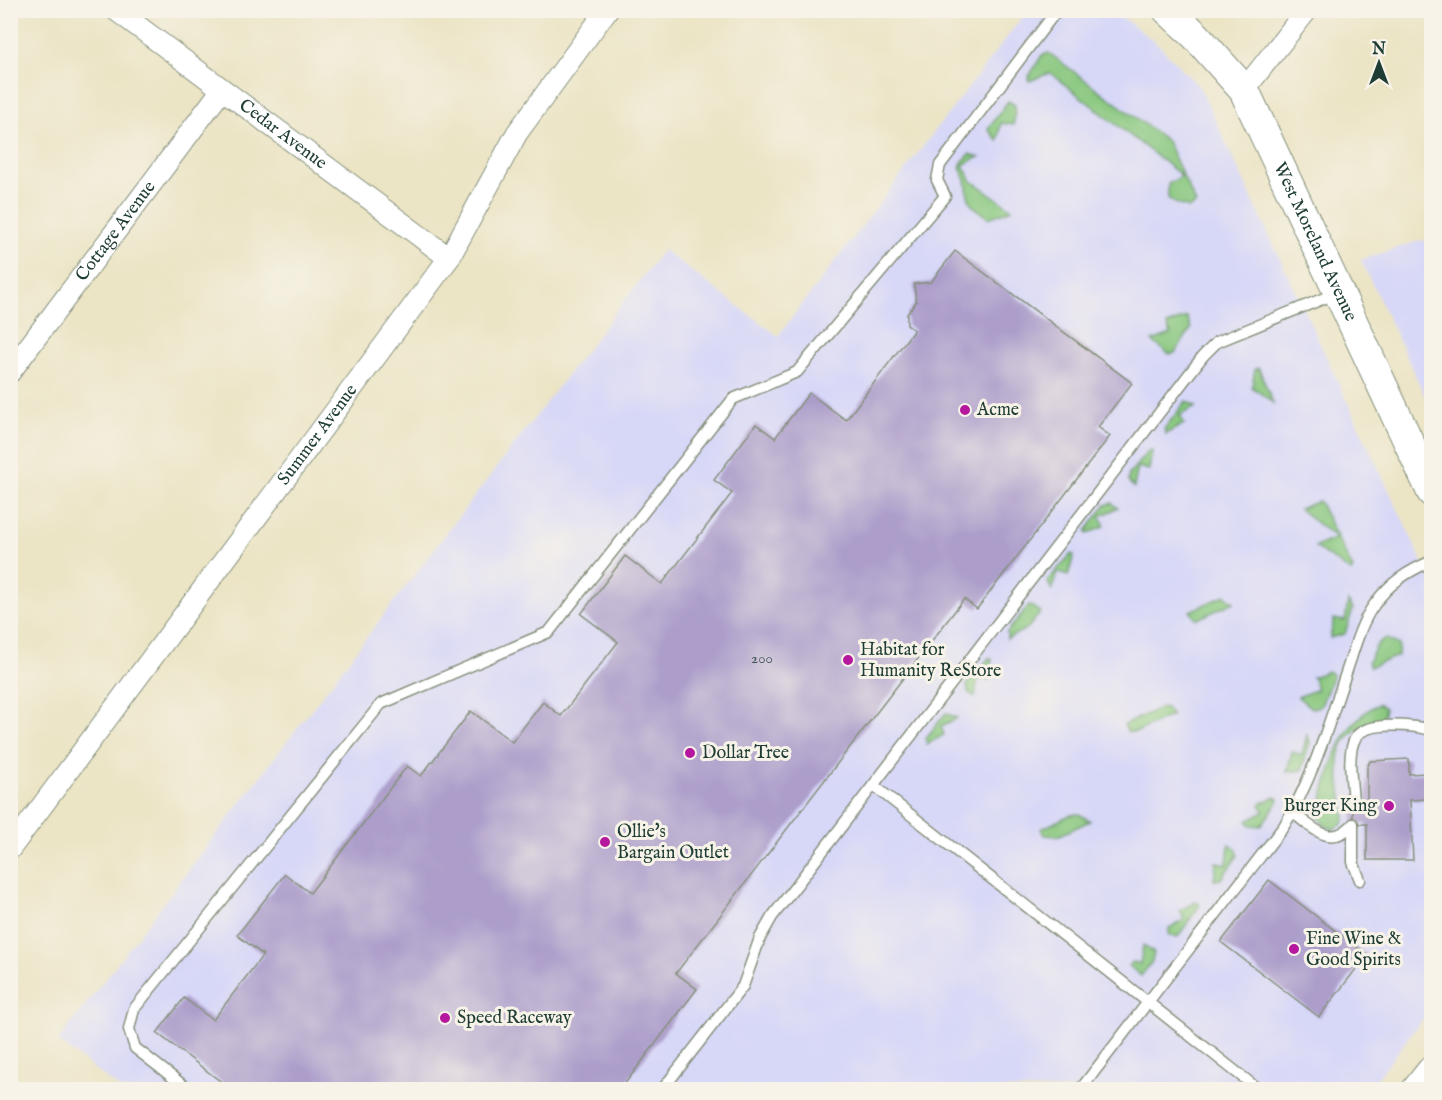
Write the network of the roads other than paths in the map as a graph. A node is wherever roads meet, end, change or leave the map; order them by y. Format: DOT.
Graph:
graph roads {
  1 [pos="116,10"];
  2 [pos="608,10"];
  3 [pos="1057,10"];
  4 [pos="1168,10"];
  5 [pos="1307,10"];
  6 [pos="1244,90"];
  7 [pos="221,91"];
  8 [pos="449,258"];
  9 [pos="1337,293"];
  10 [pos="10,372"];
  11 [pos="1431,492"];
  12 [pos="1431,561"];
  13 [pos="1431,730"];
  14 [pos="873,785"];
  15 [pos="1353,801"];
  16 [pos="1292,812"];
  17 [pos="10,849"];
  18 [pos="1360,880"];
  19 [pos="1148,1002"];
  20 [pos="1431,1071"];
  21 [pos="189,1089"];
  22 [pos="662,1089"];
  23 [pos="1080,1089"];
  24 [pos="1259,1089"];
  25 [pos="1417,1089"];
  1 -- 7 [label="street, Cedar Avenue"];
  2 -- 8 [label="street, Summer Avenue"];
  3 -- 21 [label="lane"];
  4 -- 6 [label="street, West Moreland Avenue"];
  5 -- 6 [label="street"];
  6 -- 9 [label="street, West Moreland Avenue"];
  7 -- 8 [label="street, Cedar Avenue"];
  7 -- 10 [label="street, Cottage Avenue"];
  8 -- 17 [label="street, Summer Avenue"];
  9 -- 11 [label="street, West Moreland Avenue"];
  9 -- 14 [label="lane"];
  12 -- 16 [label="lane"];
  13 -- 15 [label="lane"];
  14 -- 19 [label="lane"];
  14 -- 22 [label="lane"];
  16 -- 18 [label="lane"];
  16 -- 19 [label="lane"];
  19 -- 23 [label="lane"];
  19 -- 24 [label="lane"];
  20 -- 25 [label="street"];
}
